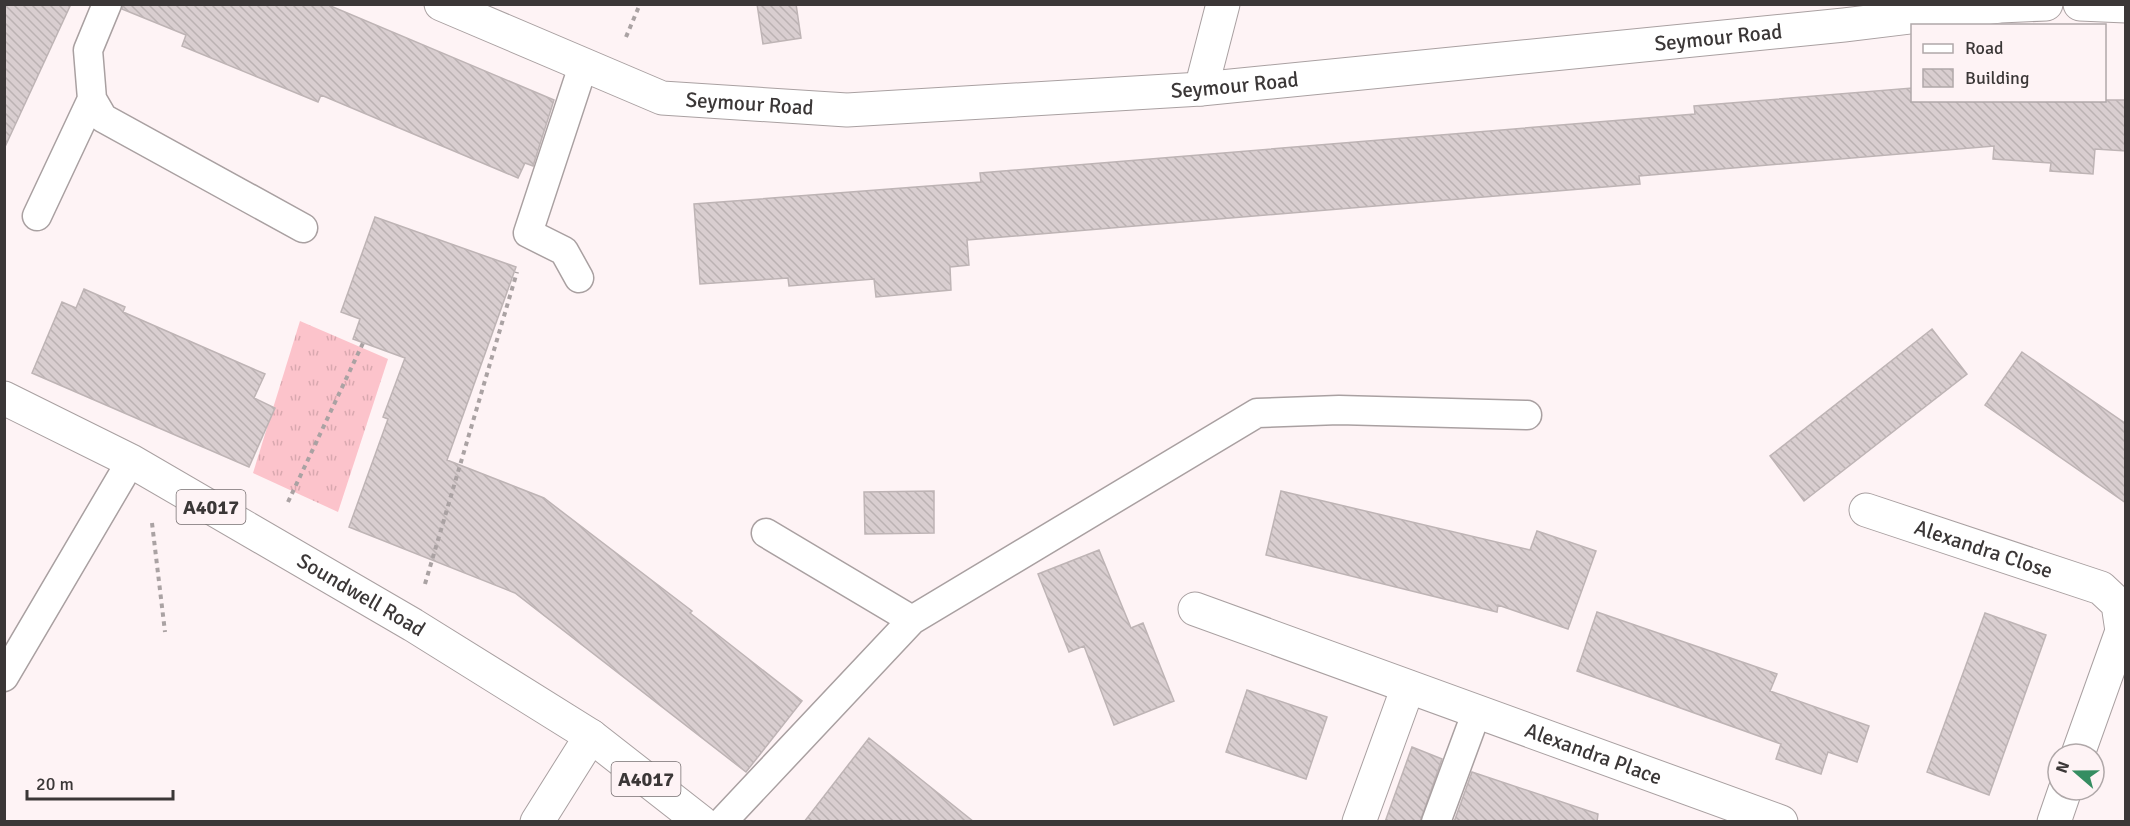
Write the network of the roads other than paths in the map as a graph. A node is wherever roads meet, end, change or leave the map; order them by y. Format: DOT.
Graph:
graph roads {
  1 [pos="107,4"];
  2 [pos="441,4"];
  3 [pos="1223,4"];
  4 [pos="2046,4"];
  5 [pos="2080,4"];
  6 [pos="2126,6"];
  7 [pos="1847,15"];
  8 [pos="583,66"];
  9 [pos="1201,89"];
  10 [pos="92,99"];
  11 [pos="37,216"];
  12 [pos="303,228"];
  13 [pos="579,278"];
  14 [pos="4,398"];
  15 [pos="1527,415"];
  16 [pos="138,465"];
  17 [pos="1866,510"];
  18 [pos="766,533"];
  19 [pos="1195,609"];
  20 [pos="912,620"];
  21 [pos="4,677"];
  22 [pos="1408,687"];
  23 [pos="1478,711"];
  24 [pos="591,736"];
  25 [pos="2082,742"];
  26 [pos="2062,802"];
  27 [pos="1741,815"];
  28 [pos="537,822"];
  29 [pos="701,822"];
  30 [pos="722,822"];
  31 [pos="1359,822"];
  32 [pos="1436,822"];
  33 [pos="1781,822"];
  34 [pos="2054,822"];
  1 -- 10 [label="lane"];
  2 -- 8 [label="street, Seymour Road"];
  3 -- 9 [label="street"];
  4 -- 7 [label="street, Seymour Road"];
  5 -- 6 [label="street"];
  7 -- 9 [label="street, Seymour Road"];
  8 -- 9 [label="street, Seymour Road"];
  8 -- 13 [label="lane"];
  10 -- 11 [label="lane"];
  10 -- 12 [label="lane"];
  14 -- 16 [label="street, Soundwell Road / A4017"];
  15 -- 20 [label="lane"];
  16 -- 21 [label="lane"];
  16 -- 24 [label="street, Soundwell Road / A4017"];
  17 -- 25 [label="street, Alexandra Close"];
  18 -- 20 [label="lane"];
  19 -- 22 [label="street, Alexandra Place"];
  20 -- 30 [label="lane"];
  22 -- 23 [label="street, Alexandra Place"];
  22 -- 31 [label="street"];
  23 -- 27 [label="street, Alexandra Place"];
  23 -- 32 [label="lane"];
  24 -- 28 [label="street"];
  24 -- 29 [label="street, Soundwell Road / A4017"];
  26 -- 34 [label="street"];
  27 -- 33 [label="street, Alexandra Place"];
}
